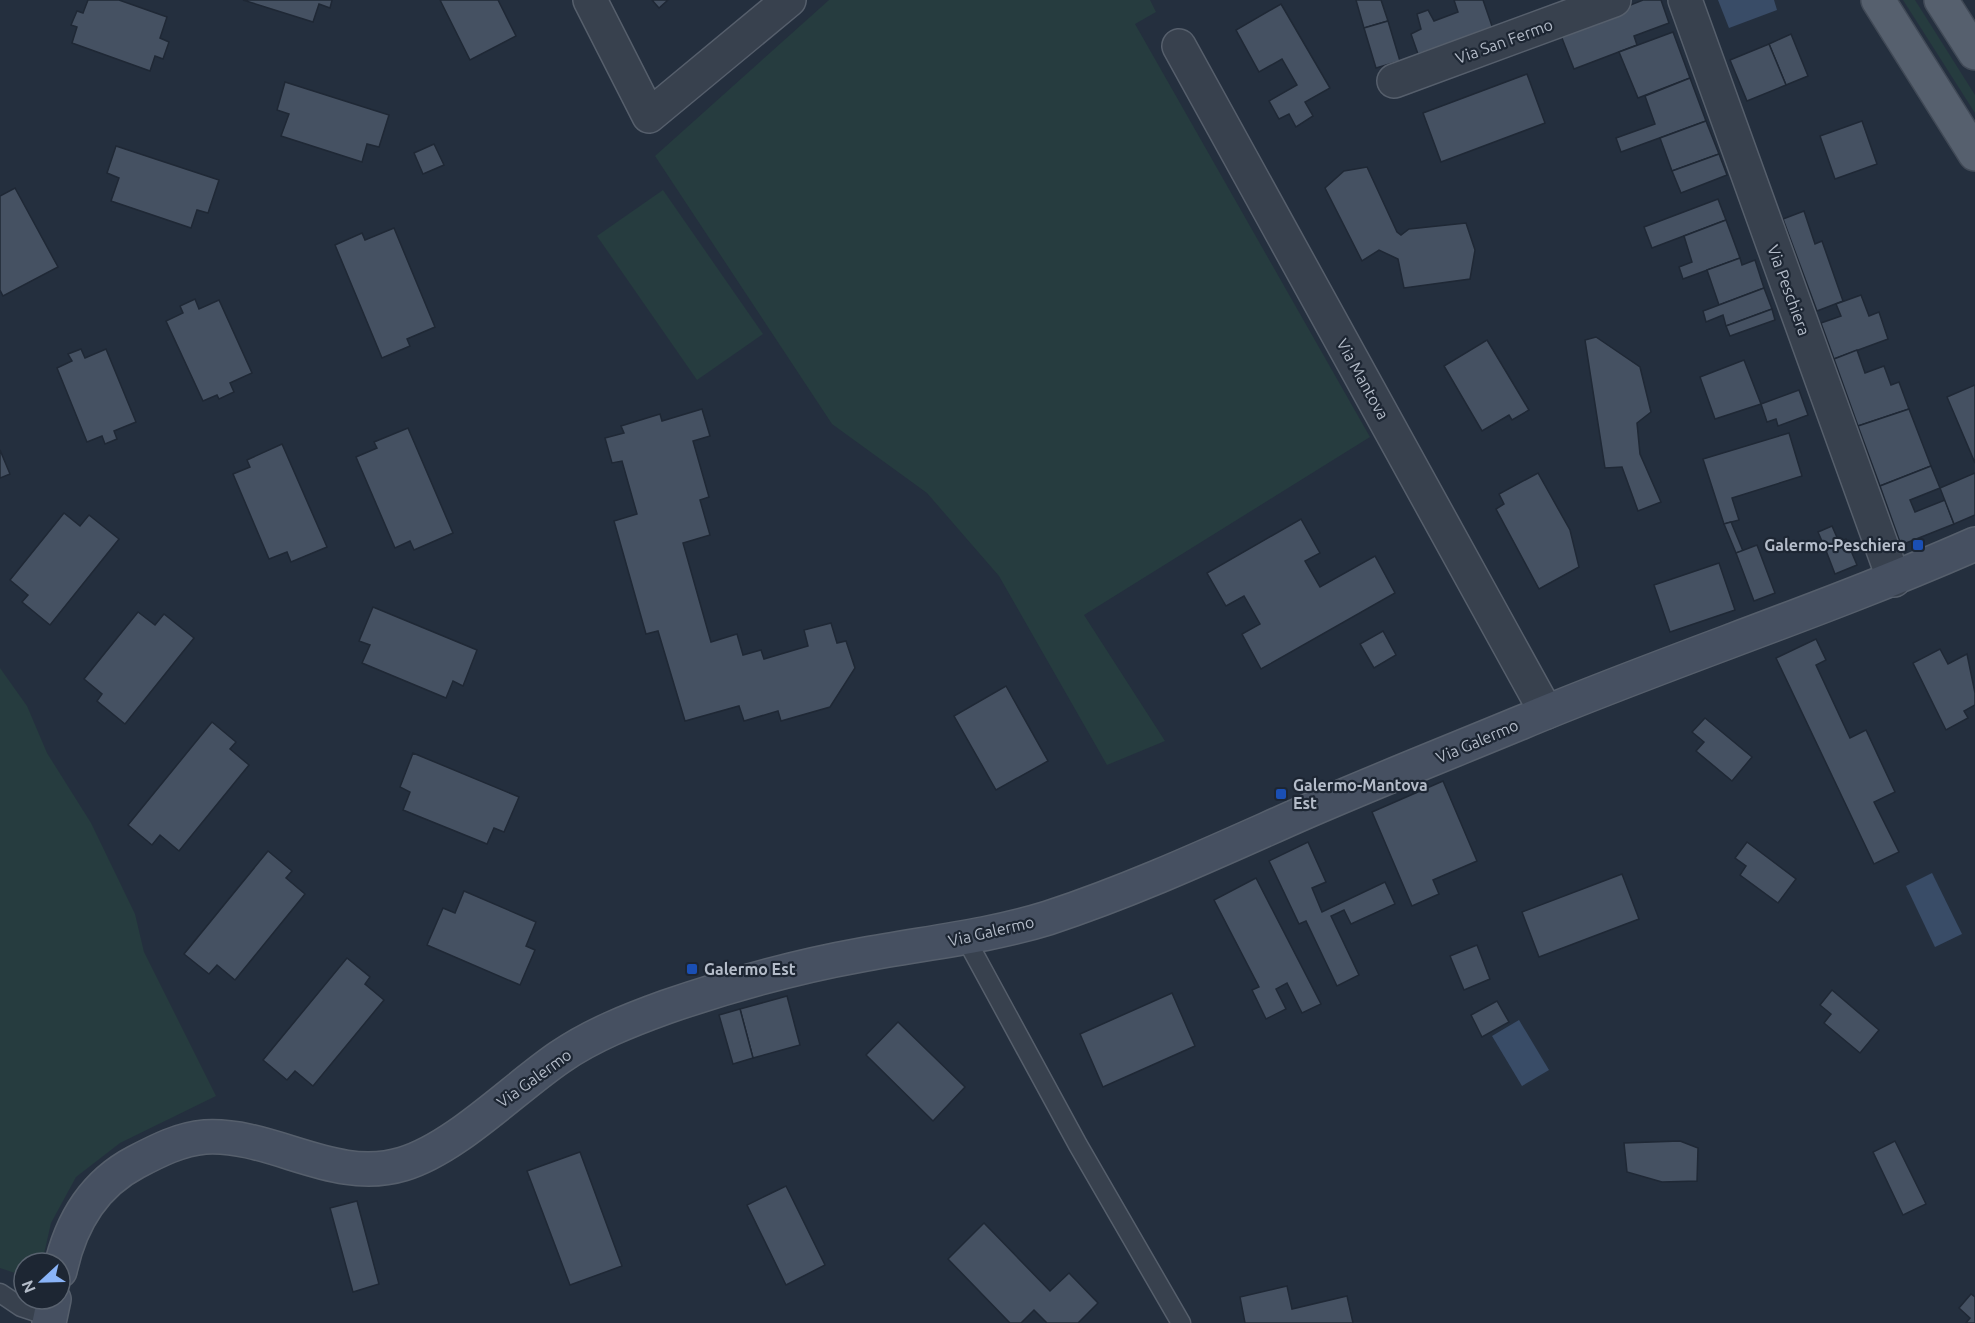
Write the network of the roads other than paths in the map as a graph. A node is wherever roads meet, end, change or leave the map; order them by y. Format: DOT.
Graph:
graph roads {
  1 [pos="590,0"];
  2 [pos="789,0"];
  3 [pos="1614,0"];
  4 [pos="1685,0"];
  5 [pos="1878,0"];
  6 [pos="1941,0"];
  7 [pos="1179,46"];
  8 [pos="1975,52"];
  9 [pos="1394,81"];
  10 [pos="1975,154"];
  11 [pos="1975,544"];
  12 [pos="1894,580"];
  13 [pos="1546,712"];
  14 [pos="966,939"];
  15 [pos="67,1251"];
  16 [pos="0,1293"];
  17 [pos="51,1313"];
  18 [pos="1181,1323"];
  1 -- 2 [label="street"];
  3 -- 9 [label="street, Via San Fermo"];
  4 -- 12 [label="street, Via Peschiera"];
  5 -- 10 [label="main road"];
  6 -- 8 [label="main road"];
  7 -- 13 [label="street, Via Mantova"];
  11 -- 12 [label="main road, Via Galermo"];
  12 -- 13 [label="main road, Via Galermo"];
  13 -- 14 [label="main road, Via Galermo"];
  14 -- 15 [label="main road, Via Galermo"];
  14 -- 18 [label="lane"];
  16 -- 17 [label="lane"];
}
